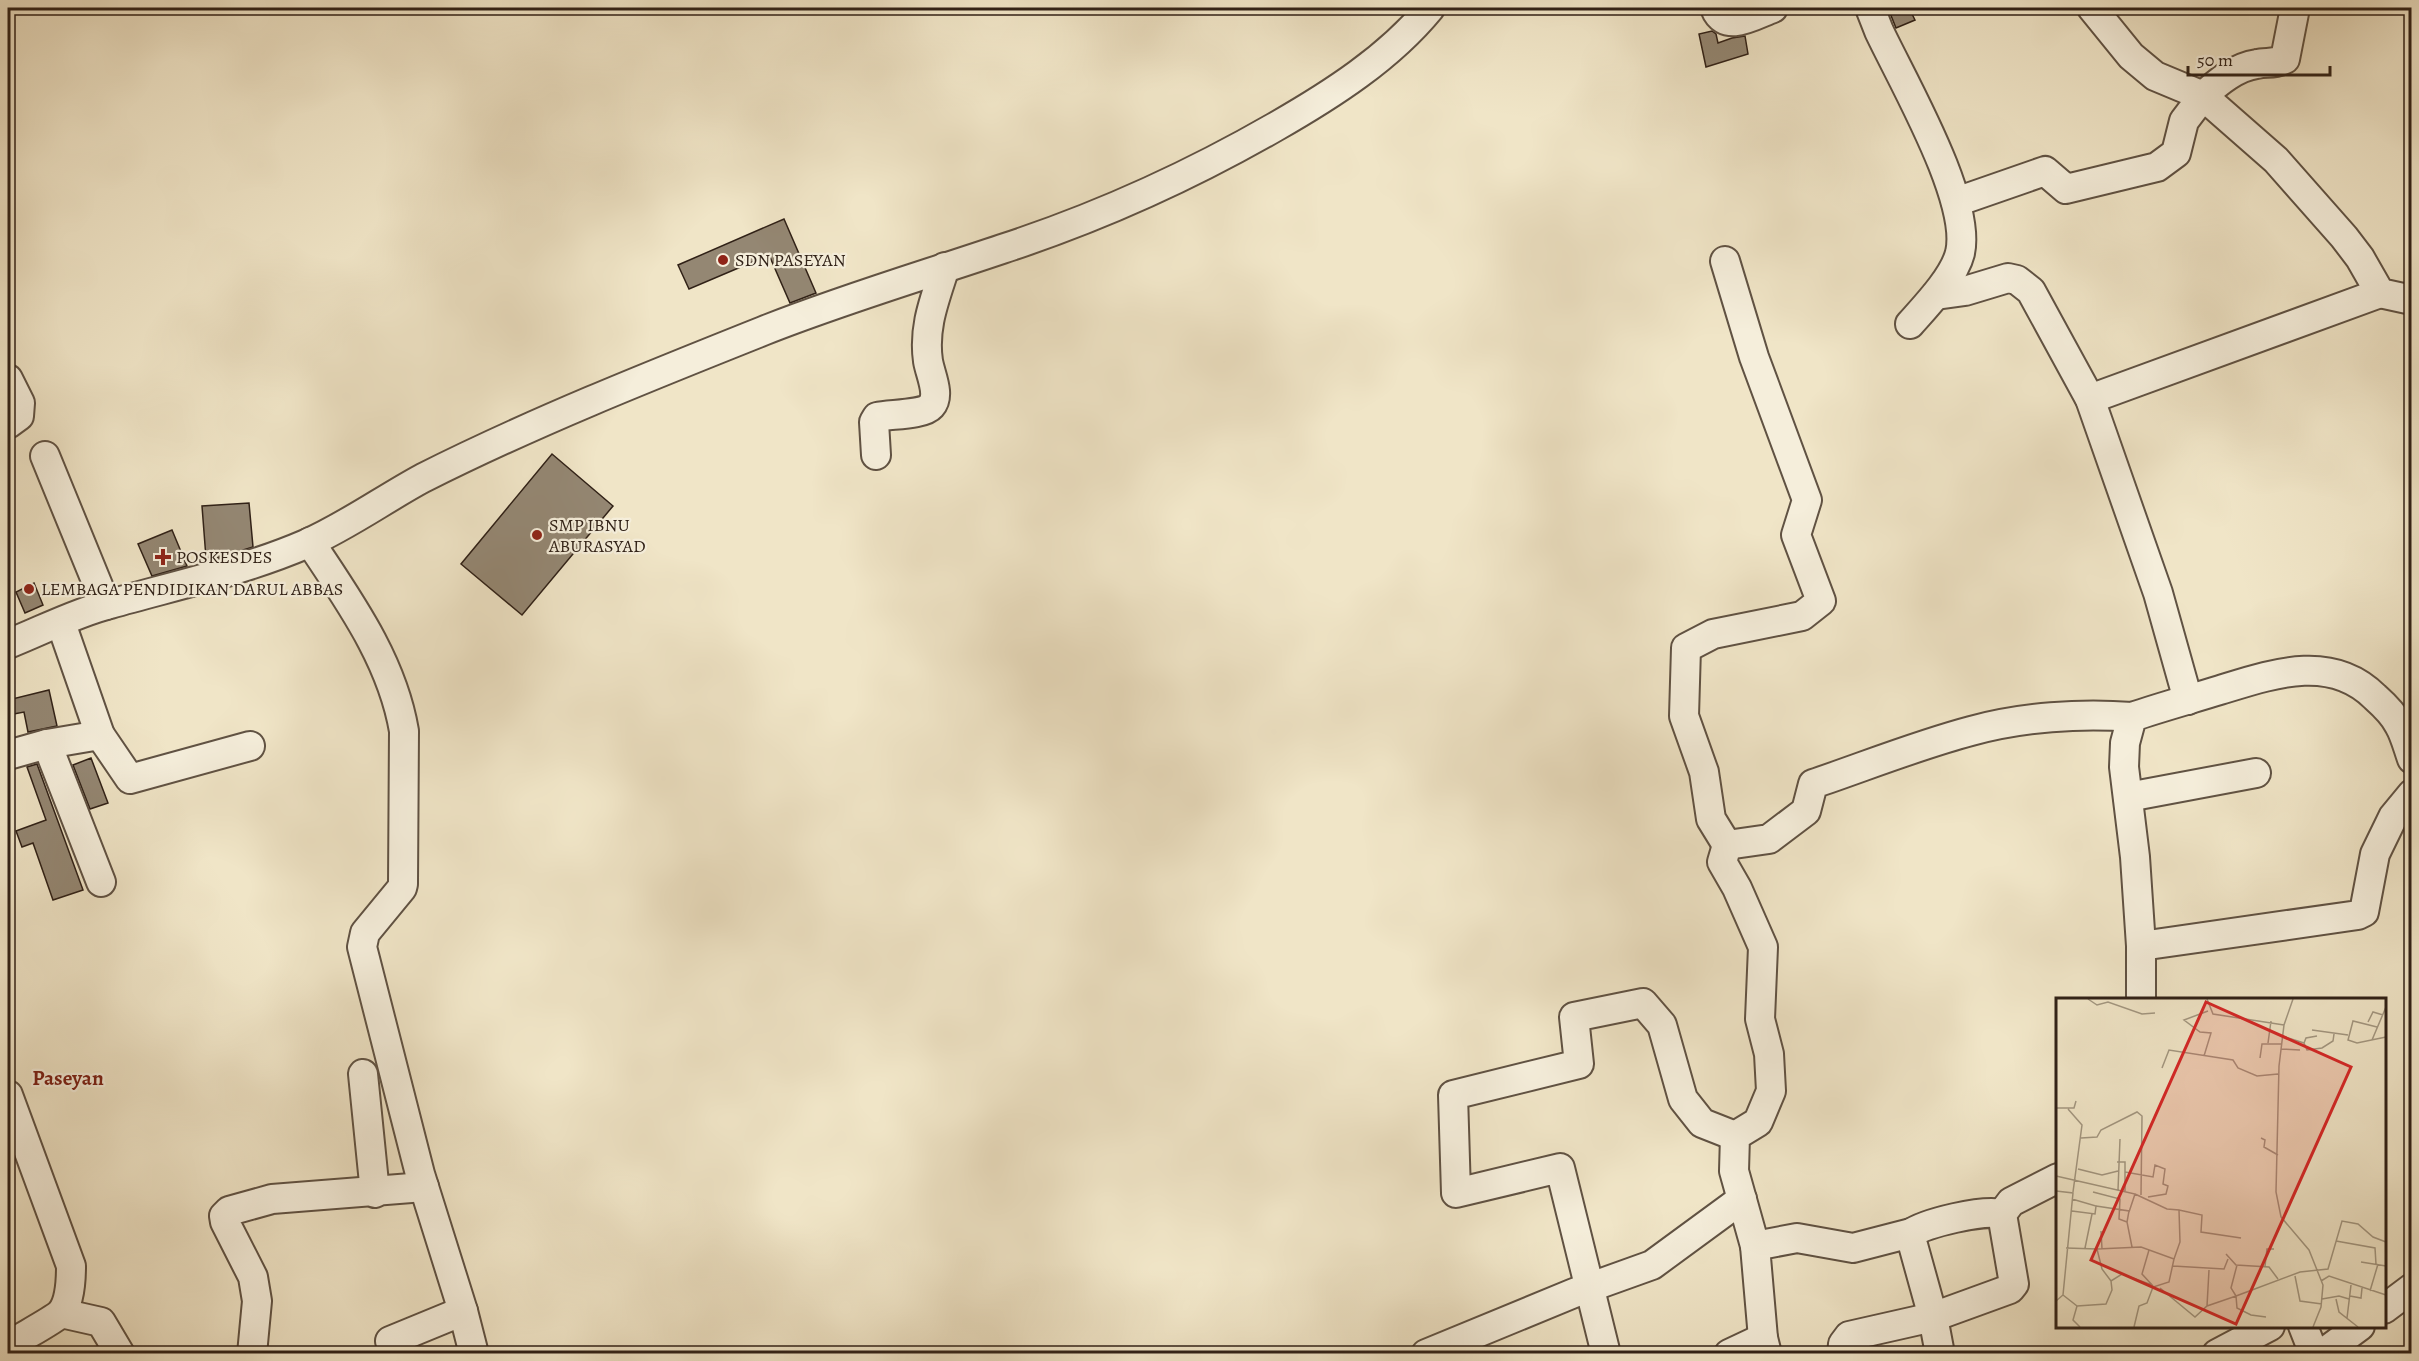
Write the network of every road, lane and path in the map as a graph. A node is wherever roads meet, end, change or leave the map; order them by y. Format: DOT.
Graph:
graph roads {
  1 [pos="1430,8"];
  2 [pos="1715,8"];
  3 [pos="1773,8"];
  4 [pos="1869,8"];
  5 [pos="2092,8"];
  6 [pos="2295,8"];
  7 [pos="2203,96"];
  8 [pos="1956,202"];
  9 [pos="1725,261"];
  10 [pos="945,267"];
  11 [pos="2380,293"];
  12 [pos="1936,295"];
  13 [pos="2412,300"];
  14 [pos="1910,324"];
  15 [pos="8,379"];
  16 [pos="2090,399"];
  17 [pos="8,424"];
  18 [pos="876,455"];
  19 [pos="45,456"];
  20 [pos="310,542"];
  21 [pos="106,605"];
  22 [pos="61,623"];
  23 [pos="8,644"];
  24 [pos="2187,700"];
  25 [pos="2132,717"];
  26 [pos="2405,718"];
  27 [pos="100,735"];
  28 [pos="47,744"];
  29 [pos="250,746"];
  30 [pos="8,755"];
  31 [pos="2412,759"];
  32 [pos="2256,773"];
  33 [pos="2128,797"];
  34 [pos="2410,802"];
  35 [pos="1727,845"];
  36 [pos="100,882"];
  37 [pos="2141,946"];
  38 [pos="2141,998"];
  39 [pos="363,1074"];
  40 [pos="8,1095"];
  41 [pos="1735,1136"];
  42 [pos="2056,1179"];
  43 [pos="424,1187"];
  44 [pos="375,1193"];
  45 [pos="1742,1199"];
  46 [pos="2002,1214"];
  47 [pos="1911,1233"];
  48 [pos="1755,1246"];
  49 [pos="1588,1288"];
  50 [pos="2412,1288"];
  51 [pos="2386,1308"];
  52 [pos="463,1311"];
  53 [pos="61,1313"];
  54 [pos="1933,1317"];
  55 [pos="2267,1328"];
  56 [pos="2303,1328"];
  57 [pos="2357,1328"];
  58 [pos="390,1341"];
  59 [pos="8,1346"];
  60 [pos="1765,1346"];
  61 [pos="120,1353"];
  62 [pos="252,1353"];
  63 [pos="474,1353"];
  64 [pos="1426,1353"];
  65 [pos="1606,1353"];
  66 [pos="1729,1353"];
  67 [pos="1842,1353"];
  68 [pos="1940,1353"];
  69 [pos="2217,1353"];
  70 [pos="2314,1353"];
  71 [pos="2322,1353"];
  1 -- 10 [label="street"];
  2 -- 3 [label="street"];
  4 -- 8 [label="street"];
  5 -- 7 [label="street"];
  6 -- 7 [label="street"];
  7 -- 8 [label="street"];
  7 -- 11 [label="street"];
  8 -- 12 [label="street"];
  9 -- 35 [label="street"];
  10 -- 18 [label="street"];
  10 -- 20 [label="street"];
  11 -- 13 [label="street"];
  11 -- 16 [label="street"];
  12 -- 14 [label="street"];
  12 -- 16 [label="street"];
  15 -- 17 [label="street"];
  16 -- 24 [label="street"];
  19 -- 21 [label="street"];
  20 -- 21 [label="street"];
  20 -- 43 [label="street"];
  21 -- 22 [label="street"];
  22 -- 23 [label="street"];
  22 -- 27 [label="street"];
  24 -- 25 [label="street"];
  24 -- 26 [label="street"];
  25 -- 33 [label="street"];
  25 -- 35 [label="street"];
  26 -- 31 [label="street"];
  27 -- 28 [label="street"];
  27 -- 29 [label="street"];
  28 -- 30 [label="street"];
  28 -- 36 [label="street"];
  32 -- 33 [label="street"];
  33 -- 37 [label="street"];
  34 -- 37 [label="street"];
  35 -- 41 [label="street"];
  37 -- 38 [label="street"];
  39 -- 44 [label="street"];
  40 -- 53 [label="street"];
  41 -- 45 [label="street"];
  41 -- 49 [label="street"];
  42 -- 46 [label="street"];
  43 -- 44 [label="street"];
  43 -- 52 [label="street"];
  44 -- 62 [label="street"];
  45 -- 48 [label="street"];
  45 -- 49 [label="street"];
  46 -- 47 [label="street"];
  46 -- 54 [label="street"];
  47 -- 48 [label="street"];
  47 -- 54 [label="street"];
  48 -- 60 [label="street"];
  49 -- 64 [label="street"];
  49 -- 65 [label="street"];
  50 -- 51 [label="street"];
  52 -- 58 [label="street"];
  52 -- 63 [label="street"];
  53 -- 59 [label="street"];
  53 -- 61 [label="street"];
  54 -- 67 [label="street"];
  54 -- 68 [label="street"];
  55 -- 69 [label="street"];
  56 -- 70 [label="street"];
  57 -- 71 [label="street"];
  60 -- 66 [label="street"];
}
